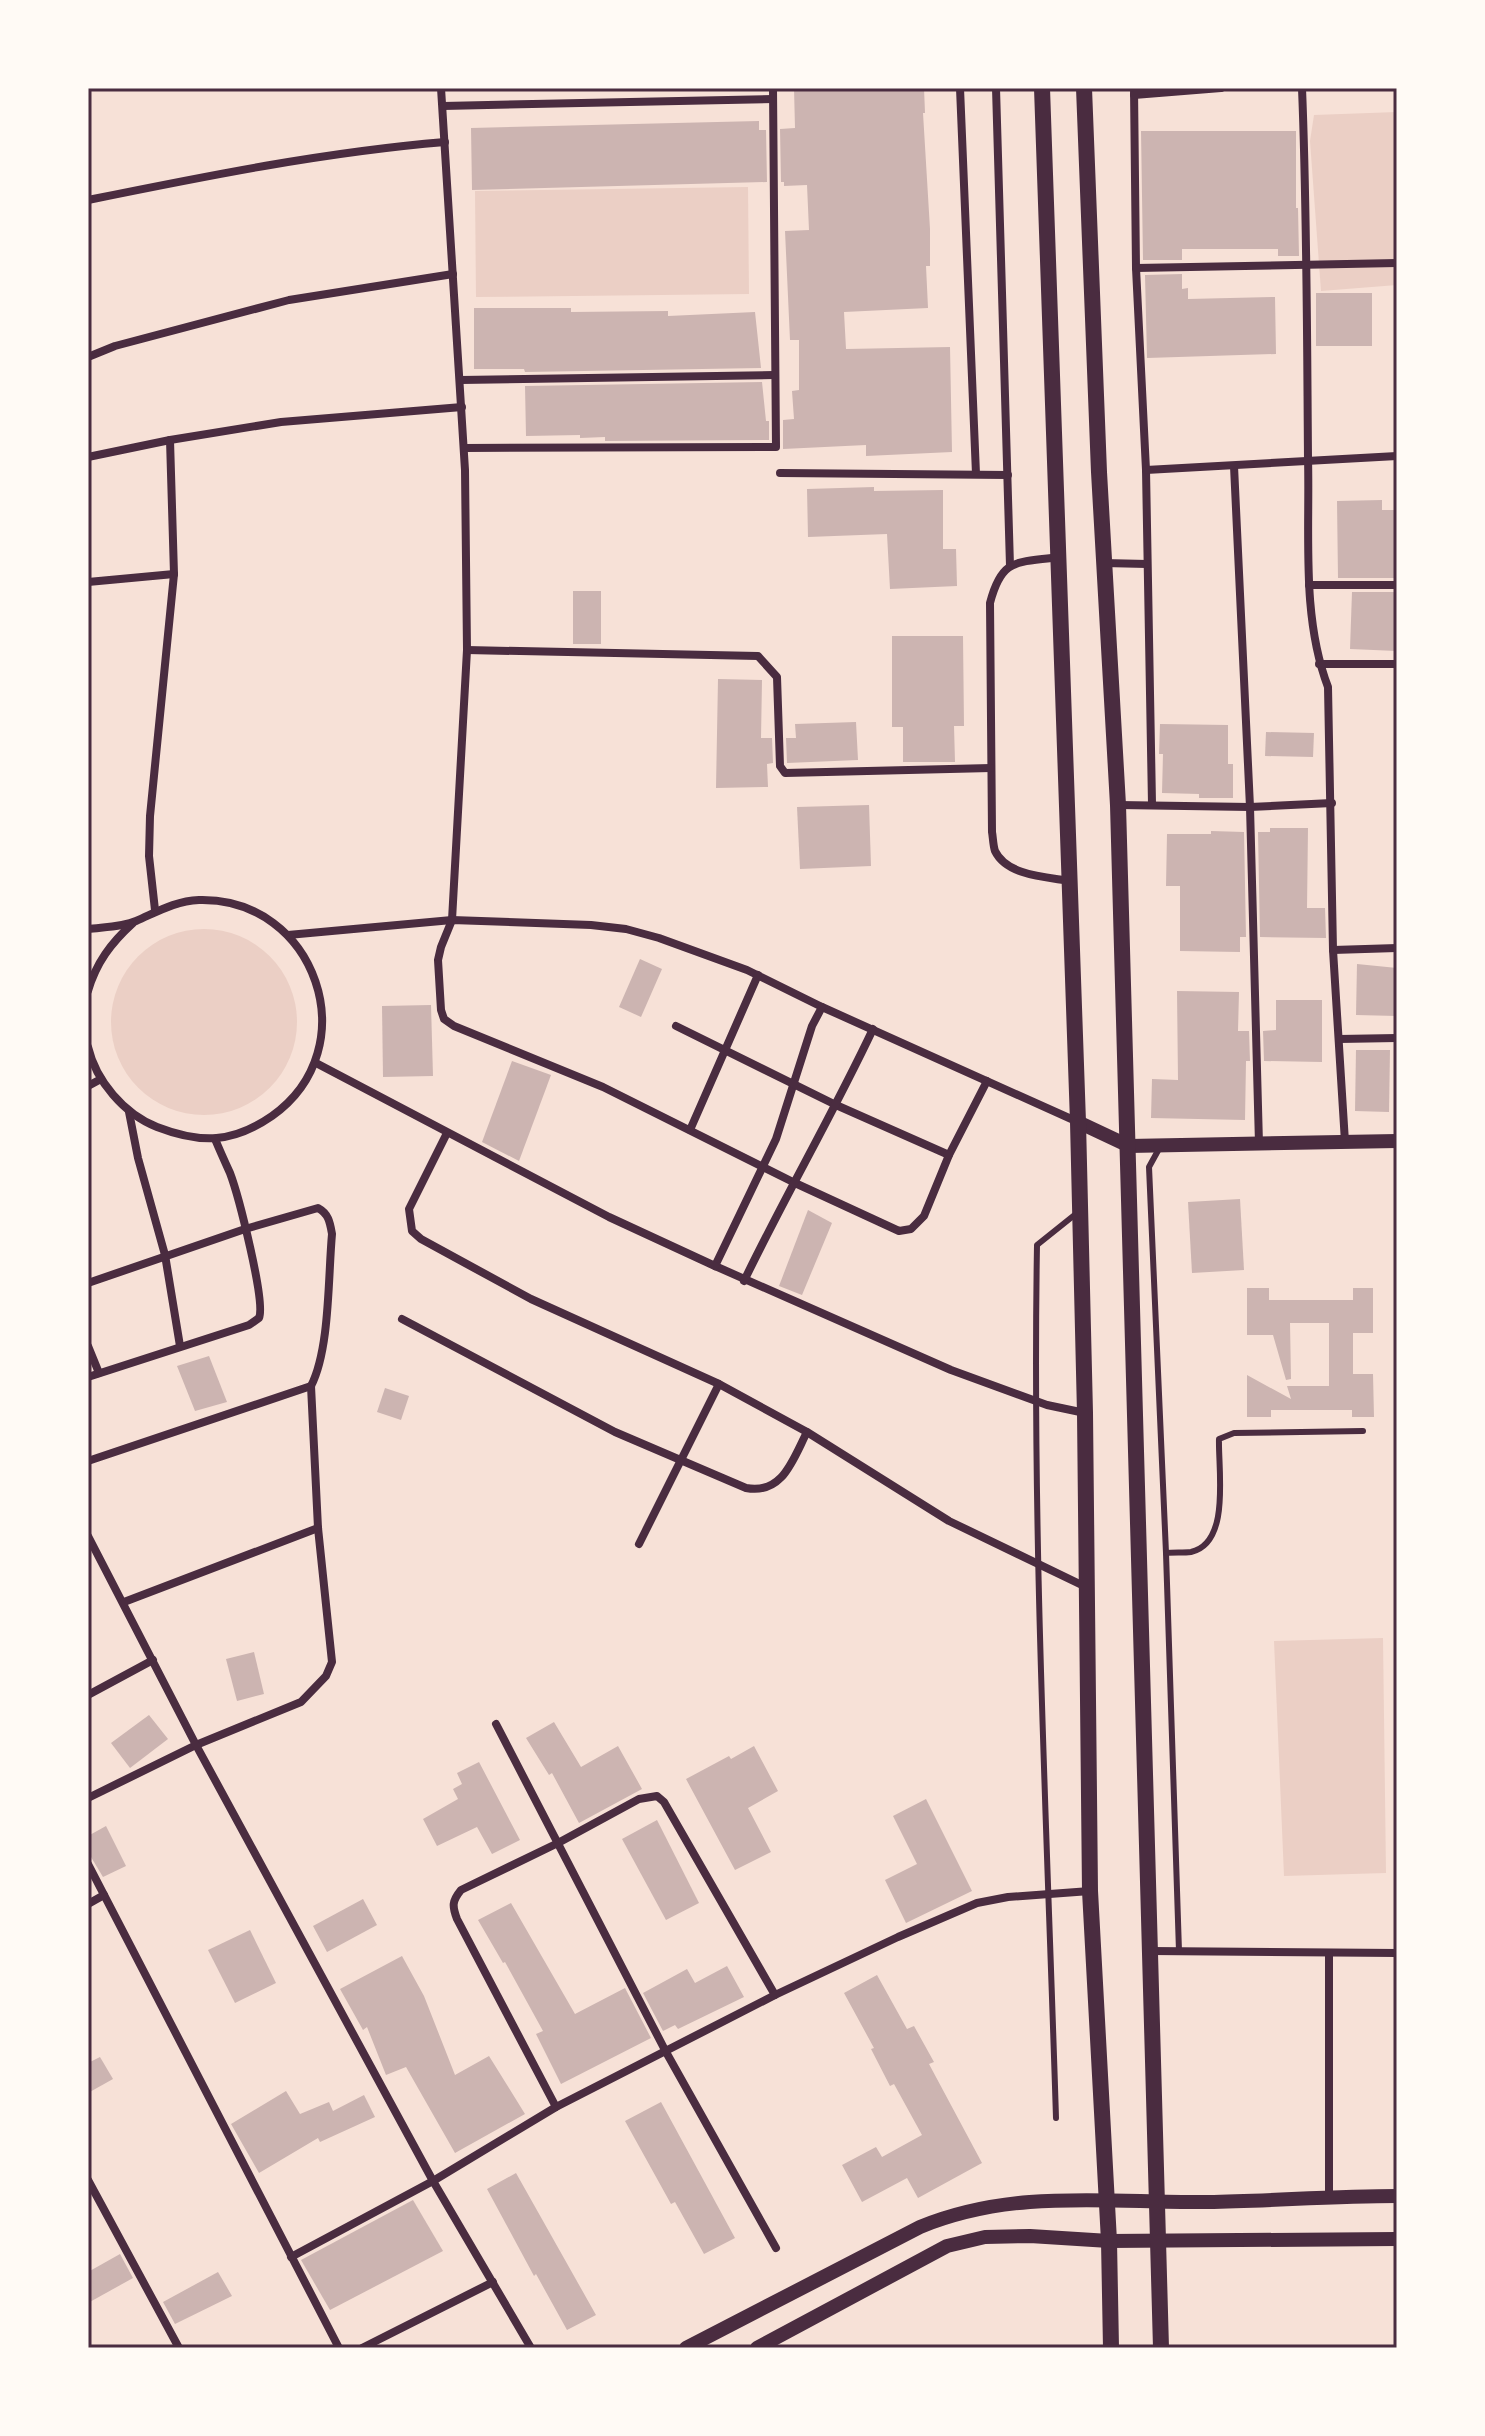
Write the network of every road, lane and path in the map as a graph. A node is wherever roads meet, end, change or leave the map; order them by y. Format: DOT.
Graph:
graph roads {
  1 [pos="441,88"];
  2 [pos="773,88"];
  3 [pos="960,88"];
  4 [pos="996,88"];
  5 [pos="1042,88"];
  6 [pos="1084,88"];
  7 [pos="1221,88"];
  8 [pos="1302,88"];
  9 [pos="1134,91"];
  10 [pos="773,99"];
  11 [pos="443,106"];
  12 [pos="445,142"];
  13 [pos="88,200"];
  14 [pos="1307,263"];
  15 [pos="1397,263"];
  16 [pos="1136,268"];
  17 [pos="453,274"];
  18 [pos="88,357"];
  19 [pos="774,375"];
  20 [pos="461,380"];
  21 [pos="462,407"];
  22 [pos="170,440"];
  23 [pos="464,448"];
  24 [pos="1397,456"];
  25 [pos="88,457"];
  26 [pos="1308,460"];
  27 [pos="1234,466"];
  28 [pos="1146,470"];
  29 [pos="780,473"];
  30 [pos="976,474"];
  31 [pos="1008,475"];
  32 [pos="1060,557"];
  33 [pos="1104,563"];
  34 [pos="1147,564"];
  35 [pos="1010,566"];
  36 [pos="174,574"];
  37 [pos="88,582"];
  38 [pos="1309,585"];
  39 [pos="1397,585"];
  40 [pos="467,650"];
  41 [pos="1319,664"];
  42 [pos="1397,664"];
  43 [pos="991,768"];
  44 [pos="1332,803"];
  45 [pos="1152,804"];
  46 [pos="1118,805"];
  47 [pos="1250,807"];
  48 [pos="1070,881"];
  49 [pos="155,910"];
  50 [pos="452,920"];
  51 [pos="134,922"];
  52 [pos="88,929"];
  53 [pos="288,935"];
  54 [pos="1397,948"];
  55 [pos="1333,950"];
  56 [pos="758,975"];
  57 [pos="88,991"];
  58 [pos="822,1007"];
  59 [pos="676,1026"];
  60 [pos="873,1029"];
  61 [pos="1397,1038"];
  62 [pos="1339,1039"];
  63 [pos="88,1047"];
  64 [pos="725,1050"];
  65 [pos="316,1063"];
  66 [pos="101,1079"];
  67 [pos="987,1081"];
  68 [pos="795,1084"];
  69 [pos="88,1086"];
  70 [pos="836,1105"];
  71 [pos="128,1111"];
  72 [pos="1078,1122"];
  73 [pos="690,1130"];
  74 [pos="447,1133"];
  75 [pos="215,1139"];
  76 [pos="1397,1141"];
  77 [pos="1345,1142"];
  78 [pos="1259,1144"];
  79 [pos="1161,1145"];
  80 [pos="1129,1146"];
  81 [pos="949,1155"];
  82 [pos="762,1167"];
  83 [pos="795,1183"];
  84 [pos="1080,1211"];
  85 [pos="245,1229"];
  86 [pos="165,1255"];
  87 [pos="715,1266"];
  88 [pos="744,1281"];
  89 [pos="88,1283"];
  90 [pos="402,1319"];
  91 [pos="88,1346"];
  92 [pos="180,1346"];
  93 [pos="99,1373"];
  94 [pos="88,1377"];
  95 [pos="719,1384"];
  96 [pos="311,1386"];
  97 [pos="1034,1401"];
  98 [pos="1085,1413"];
  99 [pos="1363,1431"];
  100 [pos="807,1432"];
  101 [pos="88,1461"];
  102 [pos="681,1462"];
  103 [pos="318,1528"];
  104 [pos="88,1536"];
  105 [pos="639,1544"];
  106 [pos="1166,1553"];
  107 [pos="1036,1564"];
  108 [pos="1087,1587"];
  109 [pos="124,1602"];
  110 [pos="153,1660"];
  111 [pos="88,1695"];
  112 [pos="496,1724"];
  113 [pos="196,1745"];
  114 [pos="88,1798"];
  115 [pos="558,1843"];
  116 [pos="88,1864"];
  117 [pos="1090,1891"];
  118 [pos="1049,1894"];
  119 [pos="104,1895"];
  120 [pos="88,1904"];
  121 [pos="1151,1951"];
  122 [pos="1179,1951"];
  123 [pos="1329,1953"];
  124 [pos="1397,1953"];
  125 [pos="775,1995"];
  126 [pos="666,2052"];
  127 [pos="556,2107"];
  128 [pos="1056,2118"];
  129 [pos="88,2180"];
  130 [pos="433,2181"];
  131 [pos="1329,2196"];
  132 [pos="1397,2196"];
  133 [pos="1106,2198"];
  134 [pos="1157,2201"];
  135 [pos="1397,2239"];
  136 [pos="1158,2240"];
  137 [pos="1109,2241"];
  138 [pos="776,2248"];
  139 [pos="291,2257"];
  140 [pos="493,2282"];
  141 [pos="1108,2343"];
  142 [pos="179,2348"];
  143 [pos="339,2348"];
  144 [pos="362,2348"];
  145 [pos="531,2348"];
  146 [pos="686,2348"];
  147 [pos="757,2348"];
  148 [pos="1161,2348"];
  1 -- 11 [label="street"];
  2 -- 10 [label="street"];
  3 -- 30 [label="street"];
  4 -- 31 [label="street"];
  5 -- 32 [label="main road"];
  6 -- 33 [label="main road"];
  7 -- 9 [label="street"];
  8 -- 14 [label="street"];
  9 -- 16 [label="street"];
  10 -- 11 [label="street"];
  10 -- 19 [label="street"];
  11 -- 12 [label="street"];
  12 -- 13 [label="street"];
  12 -- 17 [label="street"];
  14 -- 15 [label="street"];
  14 -- 16 [label="street"];
  14 -- 26 [label="street"];
  16 -- 28 [label="street"];
  17 -- 18 [label="street"];
  17 -- 20 [label="street"];
  19 -- 20 [label="street"];
  19 -- 23 [label="street"];
  20 -- 21 [label="street"];
  21 -- 22 [label="street"];
  21 -- 23 [label="street"];
  22 -- 25 [label="street"];
  22 -- 36 [label="street"];
  23 -- 40 [label="street"];
  24 -- 26 [label="street"];
  26 -- 27 [label="street"];
  26 -- 38 [label="street"];
  27 -- 28 [label="street"];
  27 -- 47 [label="street"];
  28 -- 34 [label="street"];
  29 -- 30 [label="street"];
  30 -- 31 [label="street"];
  31 -- 35 [label="street"];
  32 -- 35 [label="street"];
  32 -- 48 [label="main road"];
  33 -- 34 [label="street"];
  33 -- 46 [label="main road"];
  34 -- 45 [label="street"];
  35 -- 43 [label="street"];
  36 -- 37 [label="street"];
  36 -- 49 [label="street"];
  38 -- 39 [label="street"];
  38 -- 41 [label="street"];
  40 -- 43 [label="street"];
  40 -- 50 [label="street"];
  41 -- 42 [label="street"];
  41 -- 44 [label="street"];
  43 -- 48 [label="street"];
  44 -- 47 [label="street"];
  44 -- 55 [label="street"];
  45 -- 46 [label="street"];
  45 -- 47 [label="street"];
  46 -- 80 [label="main road"];
  47 -- 78 [label="street"];
  48 -- 72 [label="main road"];
  49 -- 51 [label="street"];
  49 -- 53 [label="street"];
  50 -- 53 [label="street"];
  50 -- 56 [label="street"];
  50 -- 73 [label="street"];
  51 -- 52 [label="street"];
  51 -- 57 [label="street"];
  53 -- 65 [label="street"];
  54 -- 55 [label="street"];
  55 -- 62 [label="street"];
  56 -- 58 [label="street"];
  56 -- 64 [label="street"];
  58 -- 60 [label="street"];
  58 -- 68 [label="street"];
  59 -- 64 [label="street"];
  60 -- 67 [label="street"];
  60 -- 70 [label="street"];
  61 -- 62 [label="street"];
  62 -- 77 [label="street"];
  63 -- 66 [label="street"];
  64 -- 68 [label="street"];
  64 -- 73 [label="street"];
  65 -- 74 [label="street"];
  65 -- 75 [label="street"];
  66 -- 69 [label="street"];
  66 -- 71 [label="street"];
  67 -- 72 [label="street"];
  67 -- 81 [label="street"];
  68 -- 70 [label="street"];
  68 -- 82 [label="street"];
  70 -- 81 [label="street"];
  70 -- 83 [label="street"];
  71 -- 75 [label="street"];
  71 -- 86 [label="street"];
  72 -- 80 [label="street"];
  72 -- 84 [label="main road"];
  73 -- 82 [label="street"];
  74 -- 87 [label="street"];
  74 -- 95 [label="street"];
  75 -- 85 [label="street"];
  76 -- 77 [label="street"];
  77 -- 78 [label="street"];
  78 -- 79 [label="street"];
  79 -- 80 [label="street"];
  79 -- 106 [label="lane"];
  80 -- 121 [label="main road"];
  81 -- 83 [label="street"];
  82 -- 83 [label="street"];
  82 -- 87 [label="street"];
  83 -- 88 [label="street"];
  84 -- 97 [label="lane"];
  84 -- 98 [label="main road"];
  85 -- 86 [label="street"];
  85 -- 92 [label="street"];
  85 -- 96 [label="street"];
  86 -- 89 [label="street"];
  86 -- 92 [label="street"];
  87 -- 88 [label="street"];
  88 -- 97 [label="street"];
  90 -- 102 [label="street"];
  91 -- 93 [label="street"];
  92 -- 93 [label="street"];
  93 -- 94 [label="street"];
  95 -- 100 [label="street"];
  95 -- 102 [label="street"];
  96 -- 101 [label="street"];
  96 -- 103 [label="street"];
  97 -- 98 [label="street"];
  97 -- 107 [label="lane"];
  98 -- 108 [label="main road"];
  99 -- 106 [label="lane"];
  100 -- 102 [label="street"];
  100 -- 107 [label="street"];
  102 -- 105 [label="street"];
  103 -- 109 [label="street"];
  103 -- 113 [label="street"];
  104 -- 109 [label="street"];
  106 -- 122 [label="lane"];
  107 -- 108 [label="street"];
  107 -- 118 [label="lane"];
  108 -- 117 [label="main road"];
  109 -- 110 [label="street"];
  110 -- 111 [label="street"];
  110 -- 113 [label="street"];
  112 -- 115 [label="street"];
  113 -- 114 [label="street"];
  113 -- 130 [label="street"];
  115 -- 125 [label="street"];
  115 -- 126 [label="street"];
  115 -- 127 [label="street"];
  116 -- 119 [label="street"];
  117 -- 118 [label="street"];
  117 -- 133 [label="main road"];
  118 -- 125 [label="street"];
  118 -- 128 [label="lane"];
  119 -- 120 [label="street"];
  119 -- 139 [label="street"];
  121 -- 122 [label="street"];
  121 -- 134 [label="main road"];
  122 -- 123 [label="street"];
  123 -- 124 [label="street"];
  123 -- 131 [label="street"];
  125 -- 126 [label="street"];
  126 -- 127 [label="street"];
  126 -- 138 [label="street"];
  127 -- 130 [label="street"];
  129 -- 142 [label="street"];
  130 -- 139 [label="street"];
  130 -- 140 [label="street"];
  131 -- 132 [label="street"];
  131 -- 134 [label="street"];
  133 -- 134 [label="street"];
  133 -- 137 [label="main road"];
  133 -- 146 [label="street"];
  134 -- 136 [label="main road"];
  135 -- 136 [label="street"];
  136 -- 137 [label="street"];
  136 -- 148 [label="main road"];
  137 -- 141 [label="main road"];
  137 -- 147 [label="street"];
  139 -- 143 [label="street"];
  140 -- 144 [label="street"];
  140 -- 145 [label="street"];
}
